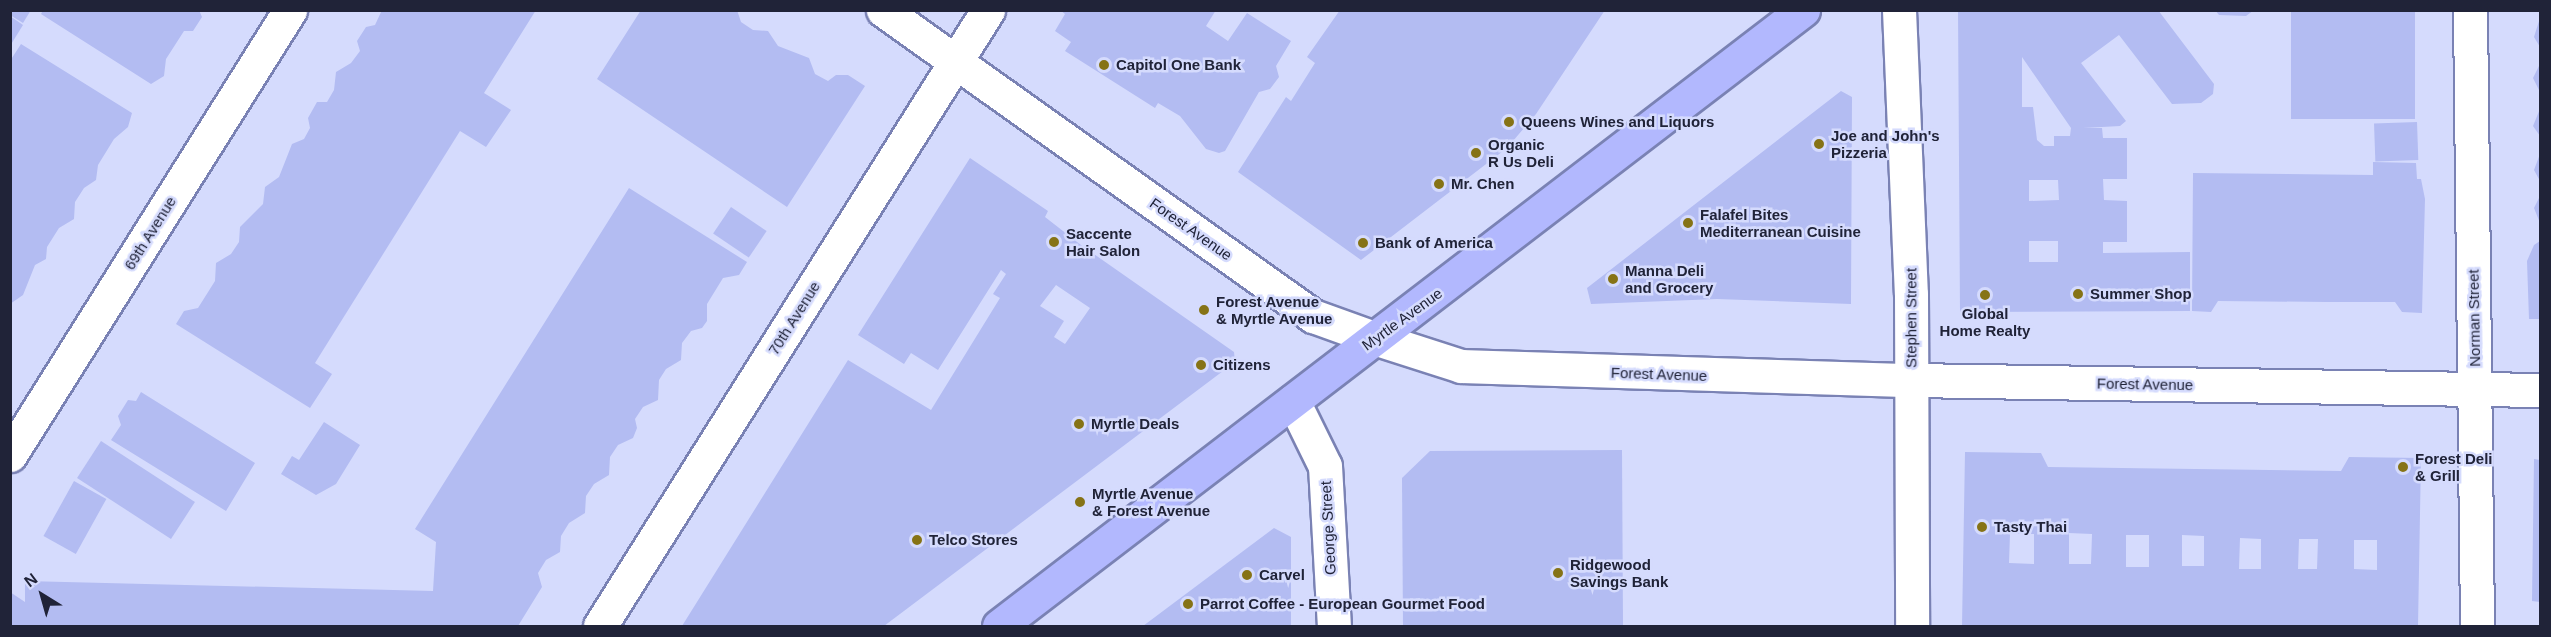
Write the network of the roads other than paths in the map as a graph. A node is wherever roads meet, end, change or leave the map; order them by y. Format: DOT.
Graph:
graph roads {
  1 [pos="290,10"];
  2 [pos="883,10"];
  3 [pos="988,10"];
  4 [pos="1803,10"];
  5 [pos="1899,10"];
  6 [pos="2470,10"];
  7 [pos="955,62"];
  8 [pos="1374,338"];
  9 [pos="1911,380"];
  10 [pos="2475,388"];
  11 [pos="2541,390"];
  12 [pos="1293,401"];
  13 [pos="10,455"];
  14 [pos="600,627"];
  15 [pos="999,627"];
  16 [pos="1334,627"];
  17 [pos="1912,627"];
  18 [pos="2477,627"];
  1 -- 13 [label="street, 69th Avenue"];
  2 -- 7 [label="street, Forest Avenue"];
  3 -- 7 [label="street, 70th Avenue"];
  4 -- 8 [label="main road, Myrtle Avenue"];
  5 -- 9 [label="street, Stephen Street"];
  6 -- 10 [label="street, Norman Street"];
  7 -- 8 [label="street, Forest Avenue"];
  7 -- 14 [label="street, 70th Avenue"];
  8 -- 9 [label="street, Forest Avenue"];
  8 -- 12 [label="main road, Myrtle Avenue"];
  9 -- 10 [label="street, Forest Avenue"];
  9 -- 17 [label="street, Stephen Street"];
  10 -- 11 [label="street, Forest Avenue"];
  10 -- 18 [label="street, Norman Street"];
  12 -- 15 [label="main road, Myrtle Avenue"];
  12 -- 16 [label="street, George Street"];
}
